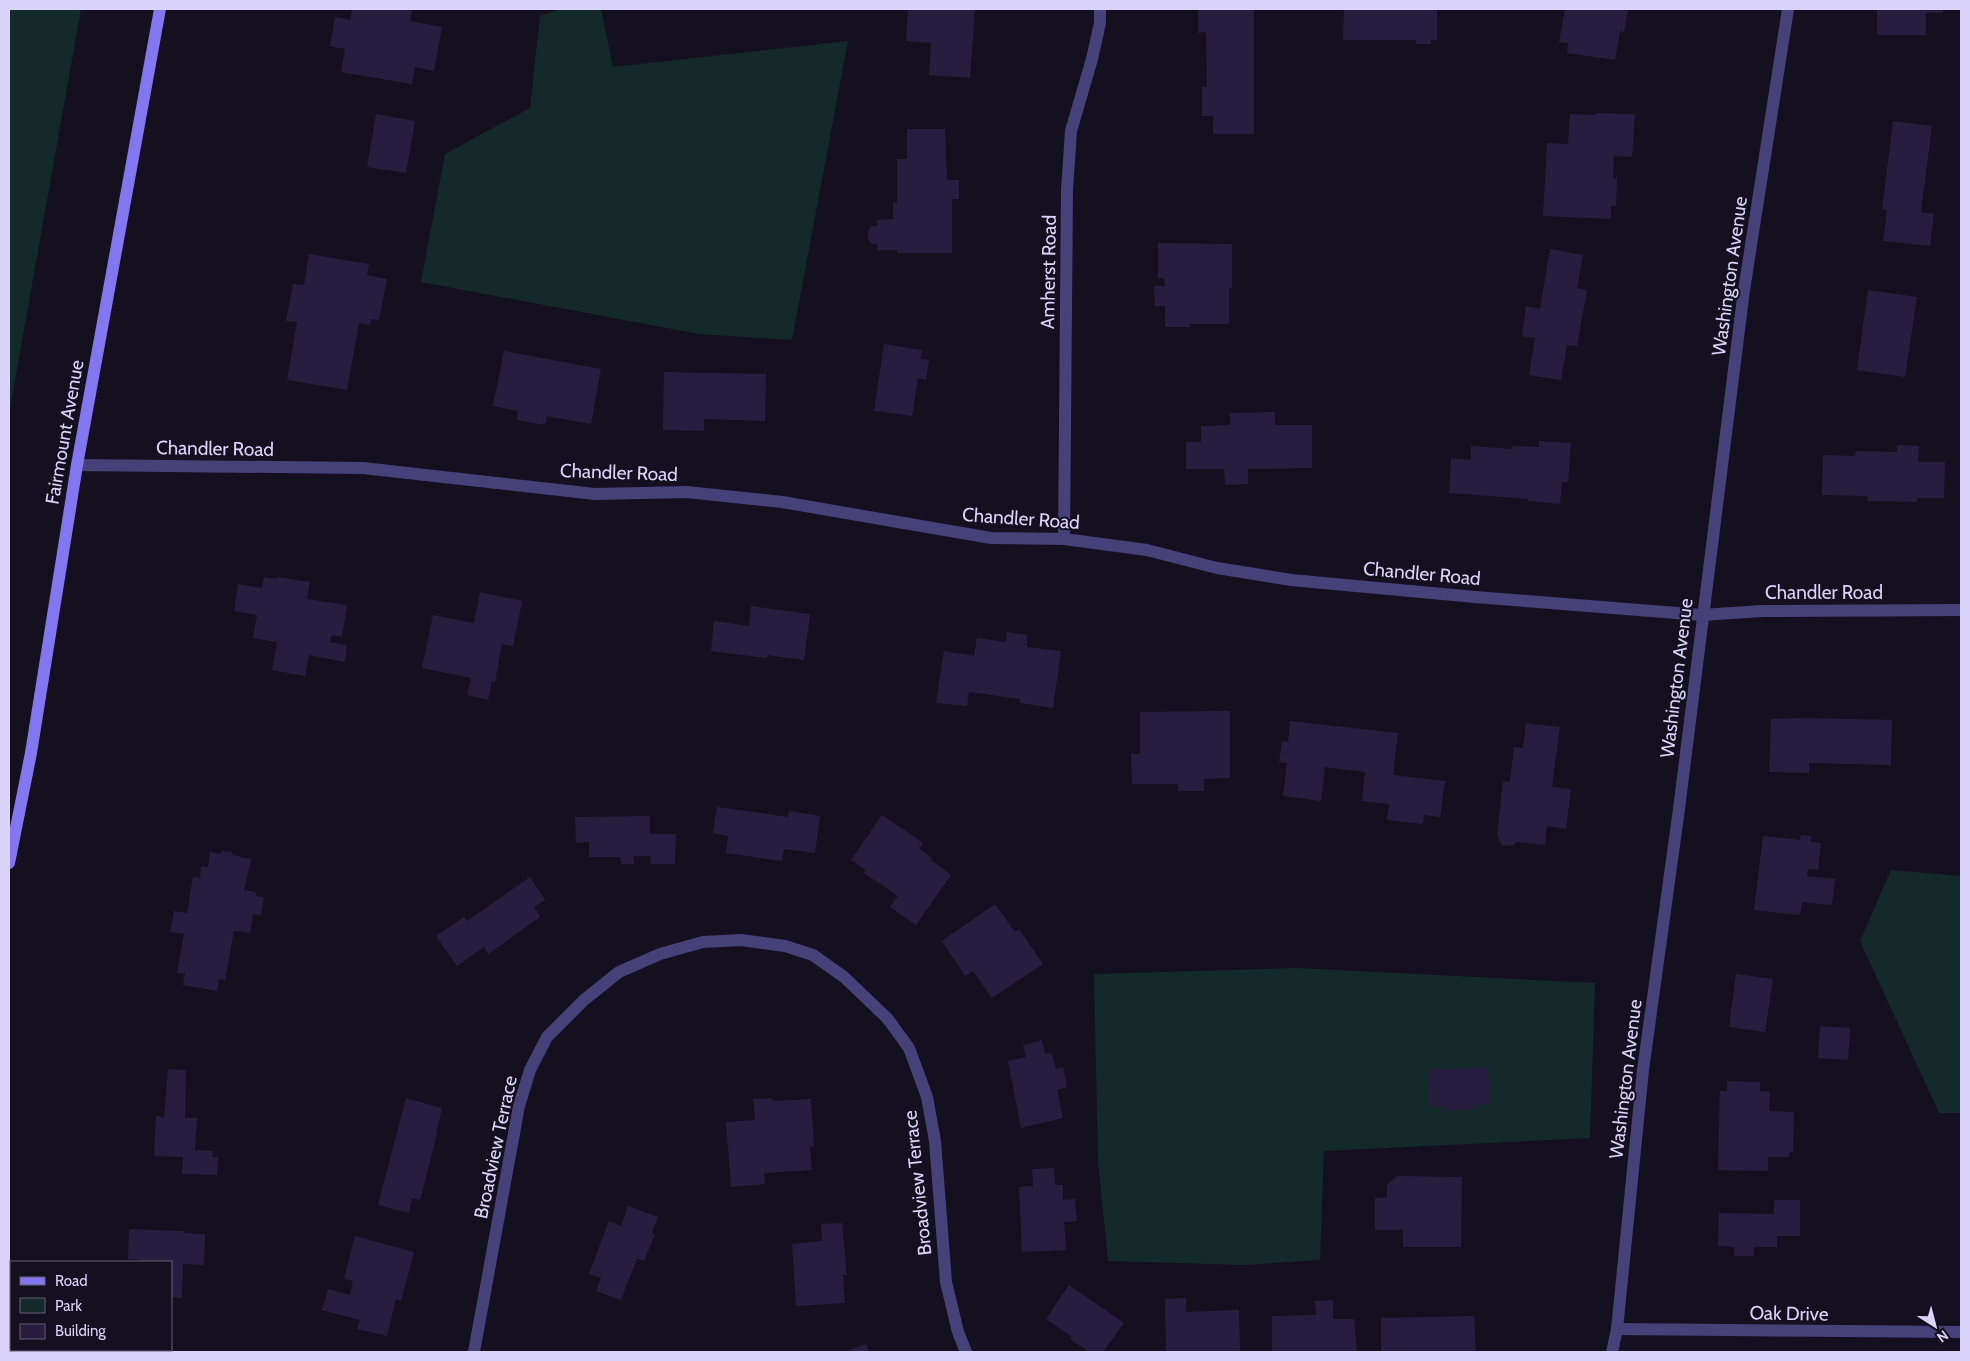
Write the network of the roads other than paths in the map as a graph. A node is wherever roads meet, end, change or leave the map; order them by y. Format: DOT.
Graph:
graph roads {
  1 [pos="160,9"];
  2 [pos="1100,9"];
  3 [pos="1788,9"];
  4 [pos="77,465"];
  5 [pos="1064,539"];
  6 [pos="1961,610"];
  7 [pos="1702,615"];
  8 [pos="9,863"];
  9 [pos="1617,1329"];
  10 [pos="1961,1332"];
  11 [pos="474,1352"];
  12 [pos="966,1352"];
  13 [pos="1612,1352"];
  1 -- 4 [label="main road, Fairmount Avenue"];
  2 -- 5 [label="street, Amherst Road"];
  3 -- 7 [label="street, Washington Avenue"];
  4 -- 5 [label="street, Chandler Road"];
  4 -- 8 [label="main road, Fairmount Avenue"];
  5 -- 7 [label="street, Chandler Road"];
  6 -- 7 [label="street, Chandler Road"];
  7 -- 9 [label="street, Washington Avenue"];
  9 -- 10 [label="street, Oak Drive"];
  9 -- 13 [label="street, Washington Avenue"];
  11 -- 12 [label="street, Broadview Terrace"];
}
